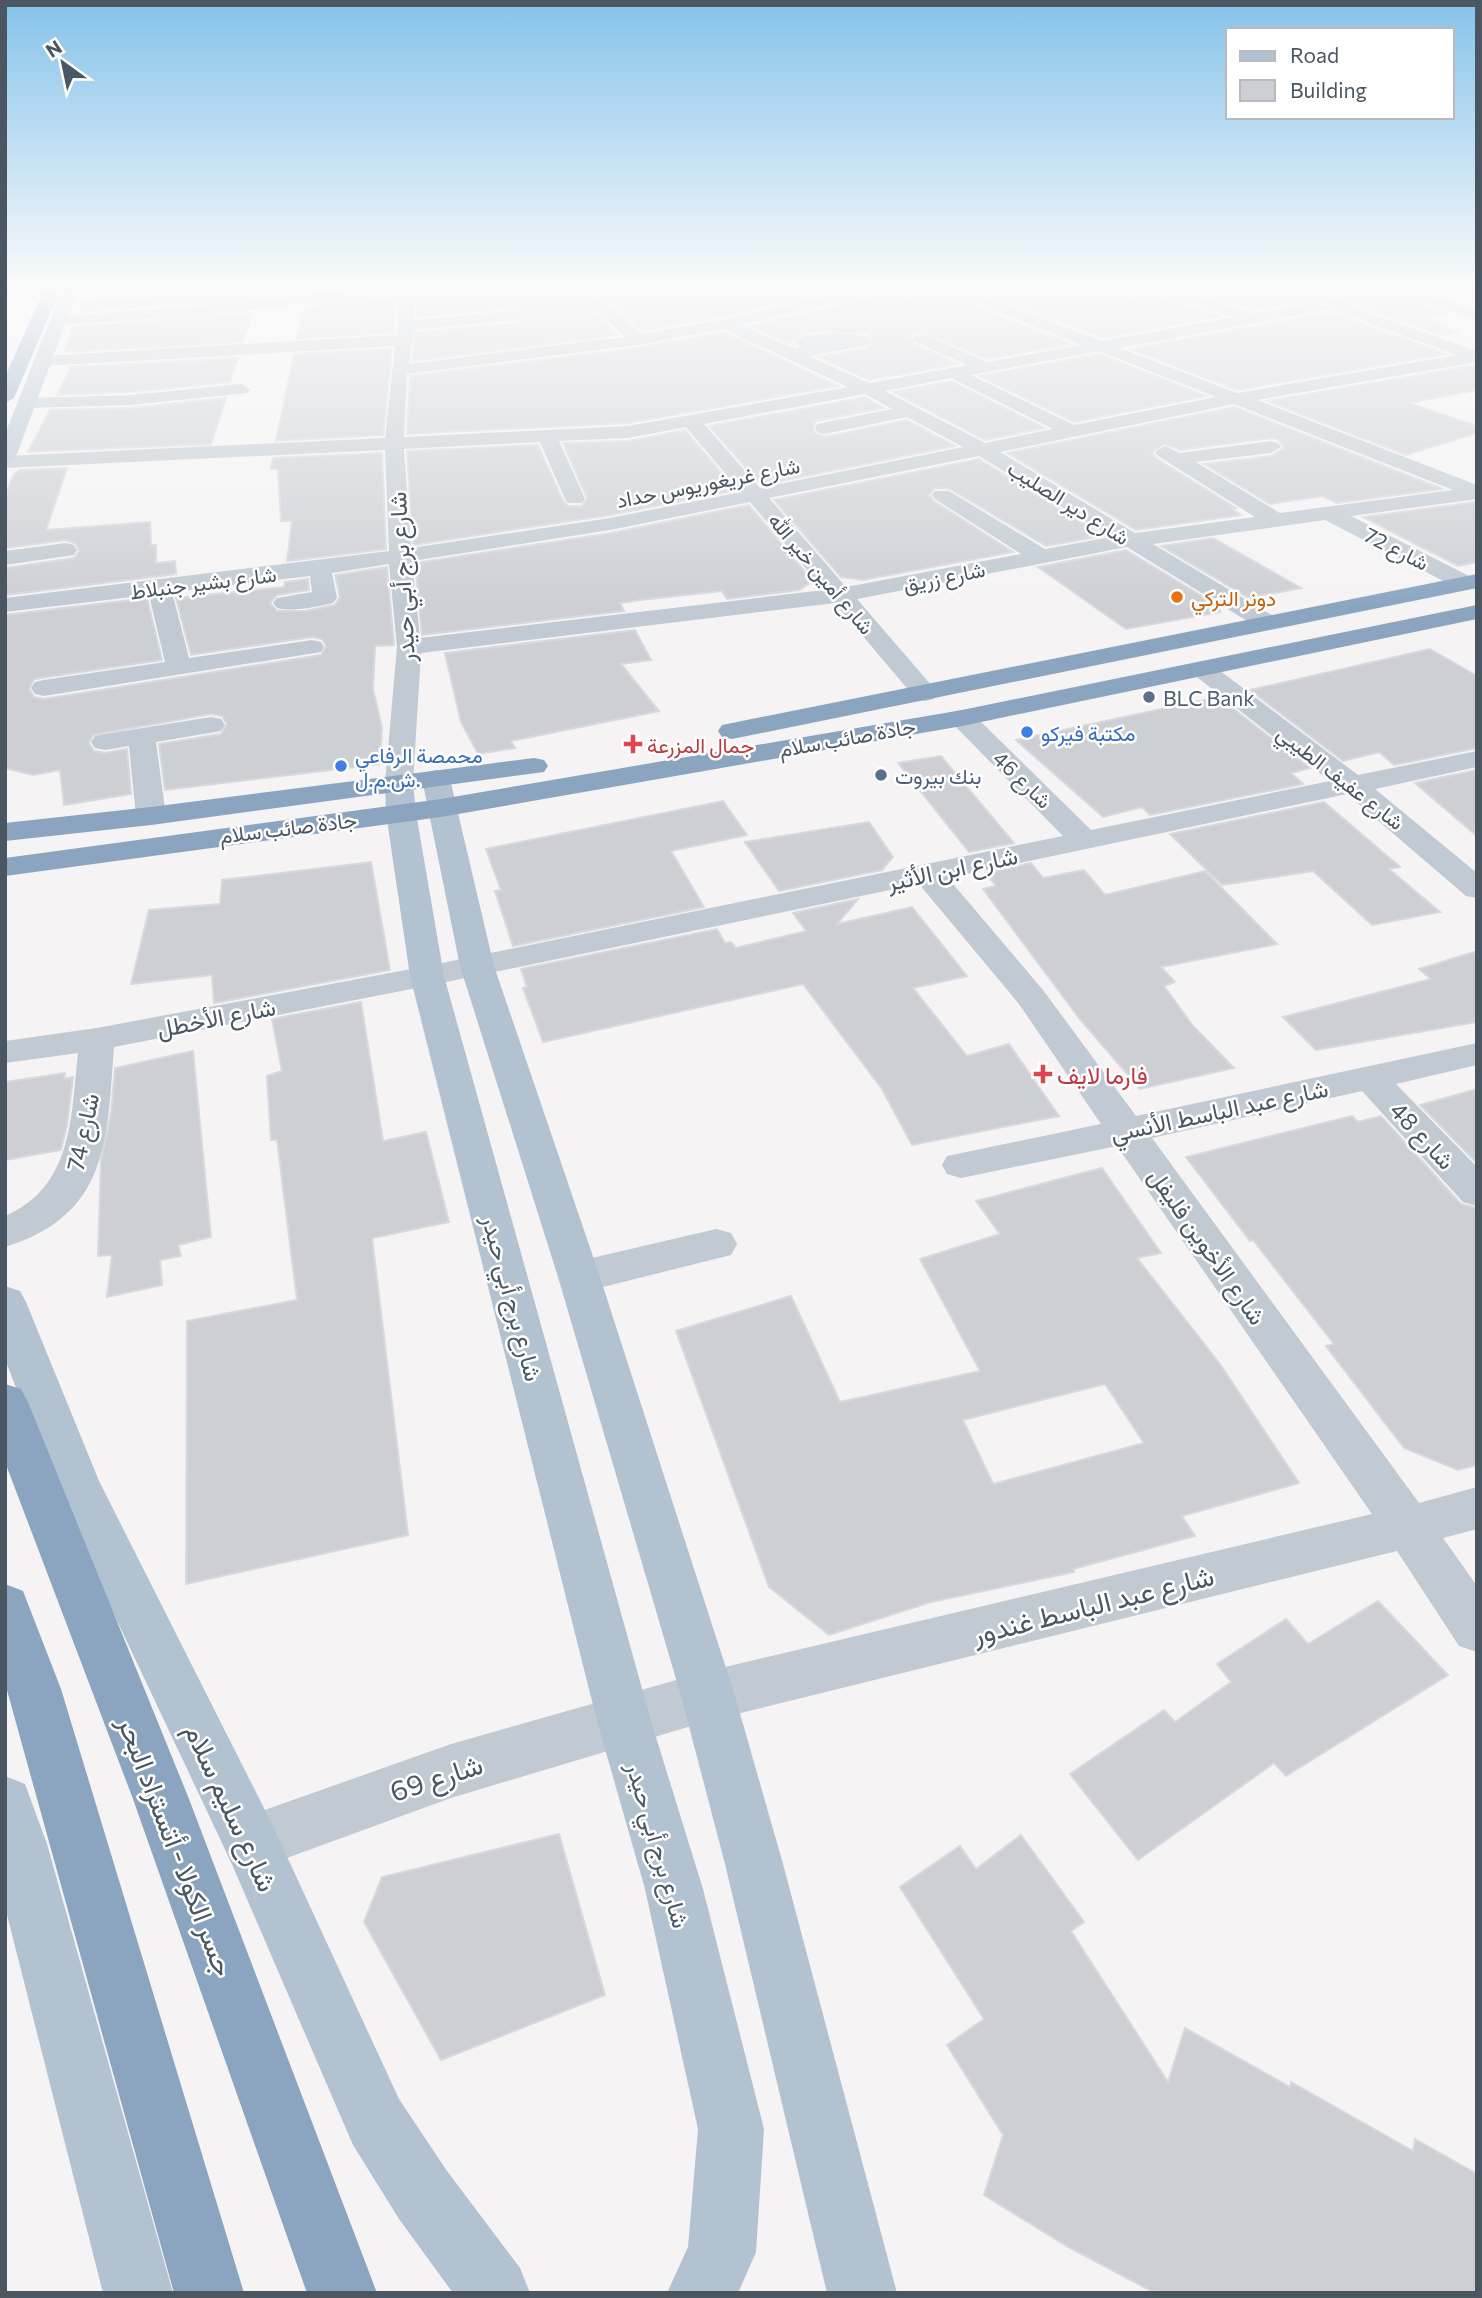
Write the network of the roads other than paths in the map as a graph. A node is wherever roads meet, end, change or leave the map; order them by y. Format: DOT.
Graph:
graph roads {
  1 [pos="31,392"];
  2 [pos="165,392"];
  3 [pos="398,392"];
  4 [pos="851,392"];
  5 [pos="874,392"];
  6 [pos="993,392"];
  7 [pos="1224,392"];
  8 [pos="1272,392"];
  9 [pos="1239,398"];
  10 [pos="27,403"];
  11 [pos="909,411"];
  12 [pos="692,422"];
  13 [pos="824,428"];
  14 [pos="1071,431"];
  15 [pos="547,436"];
  16 [pos="394,443"];
  17 [pos="1272,447"];
  18 [pos="983,450"];
  19 [pos="5,460"];
  20 [pos="1477,492"];
  21 [pos="757,495"];
  22 [pos="942,495"];
  23 [pos="575,499"];
  24 [pos="1330,514"];
  25 [pos="1276,520"];
  26 [pos="1130,540"];
  27 [pos="66,550"];
  28 [pos="400,556"];
  29 [pos="1040,556"];
  30 [pos="5,558"];
  31 [pos="320,568"];
  32 [pos="1471,582"];
  33 [pos="159,587"];
  34 [pos="839,596"];
  35 [pos="285,603"];
  36 [pos="5,605"];
  37 [pos="1477,611"];
  38 [pos="1266,622"];
  39 [pos="312,647"];
  40 [pos="409,647"];
  41 [pos="179,667"];
  42 [pos="1202,668"];
  43 [pos="44,688"];
  44 [pos="925,693"];
  45 [pos="962,718"];
  46 [pos="211,725"];
  47 [pos="713,735"];
  48 [pos="141,736"];
  49 [pos="105,742"];
  50 [pos="660,745"];
  51 [pos="1477,759"];
  52 [pos="1352,784"];
  53 [pos="419,796"];
  54 [pos="151,817"];
  55 [pos="5,832"];
  56 [pos="1085,841"];
  57 [pos="5,867"];
  58 [pos="927,873"];
  59 [pos="1477,889"];
  60 [pos="477,966"];
  61 [pos="427,976"];
  62 [pos="97,1039"];
  63 [pos="5,1052"];
  64 [pos="1477,1054"];
  65 [pos="1370,1078"];
  66 [pos="1128,1131"];
  67 [pos="961,1164"];
  68 [pos="1477,1192"];
  69 [pos="5,1232"];
  70 [pos="716,1244"];
  71 [pos="579,1277"];
  72 [pos="5,1302"];
  73 [pos="5,1402"];
  74 [pos="1477,1508"];
  75 [pos="1408,1527"];
  76 [pos="5,1607"];
  77 [pos="1477,1629"];
  78 [pos="708,1696"];
  79 [pos="624,1721"];
  80 [pos="10,1831"];
  81 [pos="251,1842"];
  82 [pos="138,2293"];
  83 [pos="209,2293"];
  84 [pos="342,2293"];
  85 [pos="495,2293"];
  86 [pos="702,2293"];
  87 [pos="862,2293"];
  1 -- 10 [label="main road"];
  2 -- 10 [label="street"];
  3 -- 16 [label="street, شارع برج أبي حيدر"];
  4 -- 12 [label="street"];
  5 -- 11 [label="street, شارع دير الصليب"];
  6 -- 14 [label="street"];
  7 -- 9 [label="street"];
  8 -- 9 [label="street, شارع غريغوريوس حداد"];
  9 -- 14 [label="street, شارع غريغوريوس حداد"];
  9 -- 20 [label="street"];
  10 -- 19 [label="main road"];
  11 -- 13 [label="street"];
  11 -- 18 [label="street, شارع دير الصليب"];
  12 -- 15 [label="street"];
  12 -- 21 [label="street, شارع أمين خير الله"];
  14 -- 18 [label="street, شارع غريغوريوس حداد"];
  15 -- 16 [label="street"];
  15 -- 23 [label="street"];
  16 -- 19 [label="street"];
  16 -- 28 [label="street, شارع برج أبي حيدر"];
  17 -- 25 [label="street"];
  18 -- 21 [label="street, شارع غريغوريوس حداد"];
  18 -- 26 [label="street, شارع دير الصليب"];
  20 -- 24 [label="street, شارع زريق"];
  21 -- 28 [label="street, شارع غريغوريوس حداد"];
  21 -- 34 [label="street, شارع أمين خير الله"];
  22 -- 29 [label="street"];
  24 -- 25 [label="street, شارع زريق"];
  24 -- 32 [label="street, شارع 72"];
  25 -- 26 [label="street, شارع زريق"];
  26 -- 29 [label="street, شارع زريق"];
  26 -- 38 [label="street, شارع دير الصليب"];
  27 -- 30 [label="street"];
  28 -- 31 [label="street, شارع بشير جنبلاط"];
  28 -- 40 [label="street, شارع برج أبي حيدر"];
  29 -- 34 [label="street, شارع زريق"];
  31 -- 33 [label="street, شارع بشير جنبلاط"];
  31 -- 35 [label="street"];
  32 -- 38 [label="highway, جادة صائب سلام"];
  33 -- 36 [label="street, شارع بشير جنبلاط"];
  33 -- 41 [label="street"];
  34 -- 40 [label="street, شارع زريق"];
  34 -- 44 [label="street, شارع أمين خير الله"];
  37 -- 42 [label="highway, جادة صائب سلام"];
  38 -- 44 [label="highway, جادة صائب سلام"];
  39 -- 41 [label="street"];
  40 -- 53 [label="street, شارع برج أبي حيدر"];
  41 -- 43 [label="street"];
  42 -- 45 [label="highway, جادة صائب سلام"];
  42 -- 52 [label="street, شارع عفيف الطيبي"];
  44 -- 47 [label="highway, جادة صائب سلام"];
  45 -- 53 [label="highway, جادة صائب سلام"];
  45 -- 56 [label="street, شارع 46"];
  46 -- 48 [label="street"];
  48 -- 49 [label="street"];
  48 -- 54 [label="street"];
  50 -- 53 [label="highway, جادة صائب سلام"];
  51 -- 52 [label="street, شارع ابن الأثير"];
  52 -- 56 [label="street, شارع ابن الأثير"];
  52 -- 59 [label="street, شارع عفيف الطيبي"];
  53 -- 54 [label="highway, جادة صائب سلام"];
  53 -- 57 [label="highway, جادة صائب سلام"];
  53 -- 60 [label="main road, شارع برج أبي حيدر"];
  53 -- 61 [label="main road, شارع برج أبي حيدر"];
  54 -- 55 [label="highway, جادة صائب سلام"];
  56 -- 58 [label="street, شارع ابن الأثير"];
  58 -- 60 [label="street, شارع ابن الأثير"];
  58 -- 66 [label="street, شارع الأخوين فليفل"];
  60 -- 61 [label="street, شارع ابن الأثير"];
  60 -- 71 [label="main road, شارع برج أبي حيدر"];
  61 -- 62 [label="street, شارع الأخطل"];
  61 -- 79 [label="main road, شارع برج أبي حيدر"];
  62 -- 63 [label="street, شارع الأخطل"];
  62 -- 69 [label="street, شارع 74"];
  64 -- 65 [label="street, شارع عبد الباسط الأنسي"];
  65 -- 66 [label="street, شارع عبد الباسط الأنسي"];
  65 -- 68 [label="street, شارع 48"];
  66 -- 67 [label="street, شارع عبد الباسط الأنسي"];
  66 -- 75 [label="street, شارع الأخوين فليفل"];
  70 -- 71 [label="street"];
  71 -- 78 [label="main road, شارع برج أبي حيدر"];
  72 -- 81 [label="main road, شارع سليم سلام"];
  73 -- 84 [label="highway, جسر الكولا - أتستراد البحر"];
  74 -- 75 [label="street, شارع عبد الباسط غندور"];
  75 -- 77 [label="street, شارع الأخوين فليفل"];
  75 -- 78 [label="street, شارع عبد الباسط غندور"];
  76 -- 83 [label="highway"];
  78 -- 79 [label="street, شارع عبد الباسط غندور"];
  78 -- 87 [label="main road, شارع برج أبي حيدر"];
  79 -- 81 [label="street, شارع 69"];
  79 -- 86 [label="main road, شارع برج أبي حيدر"];
  80 -- 82 [label="main road"];
  81 -- 85 [label="main road, شارع سليم سلام"];
}
